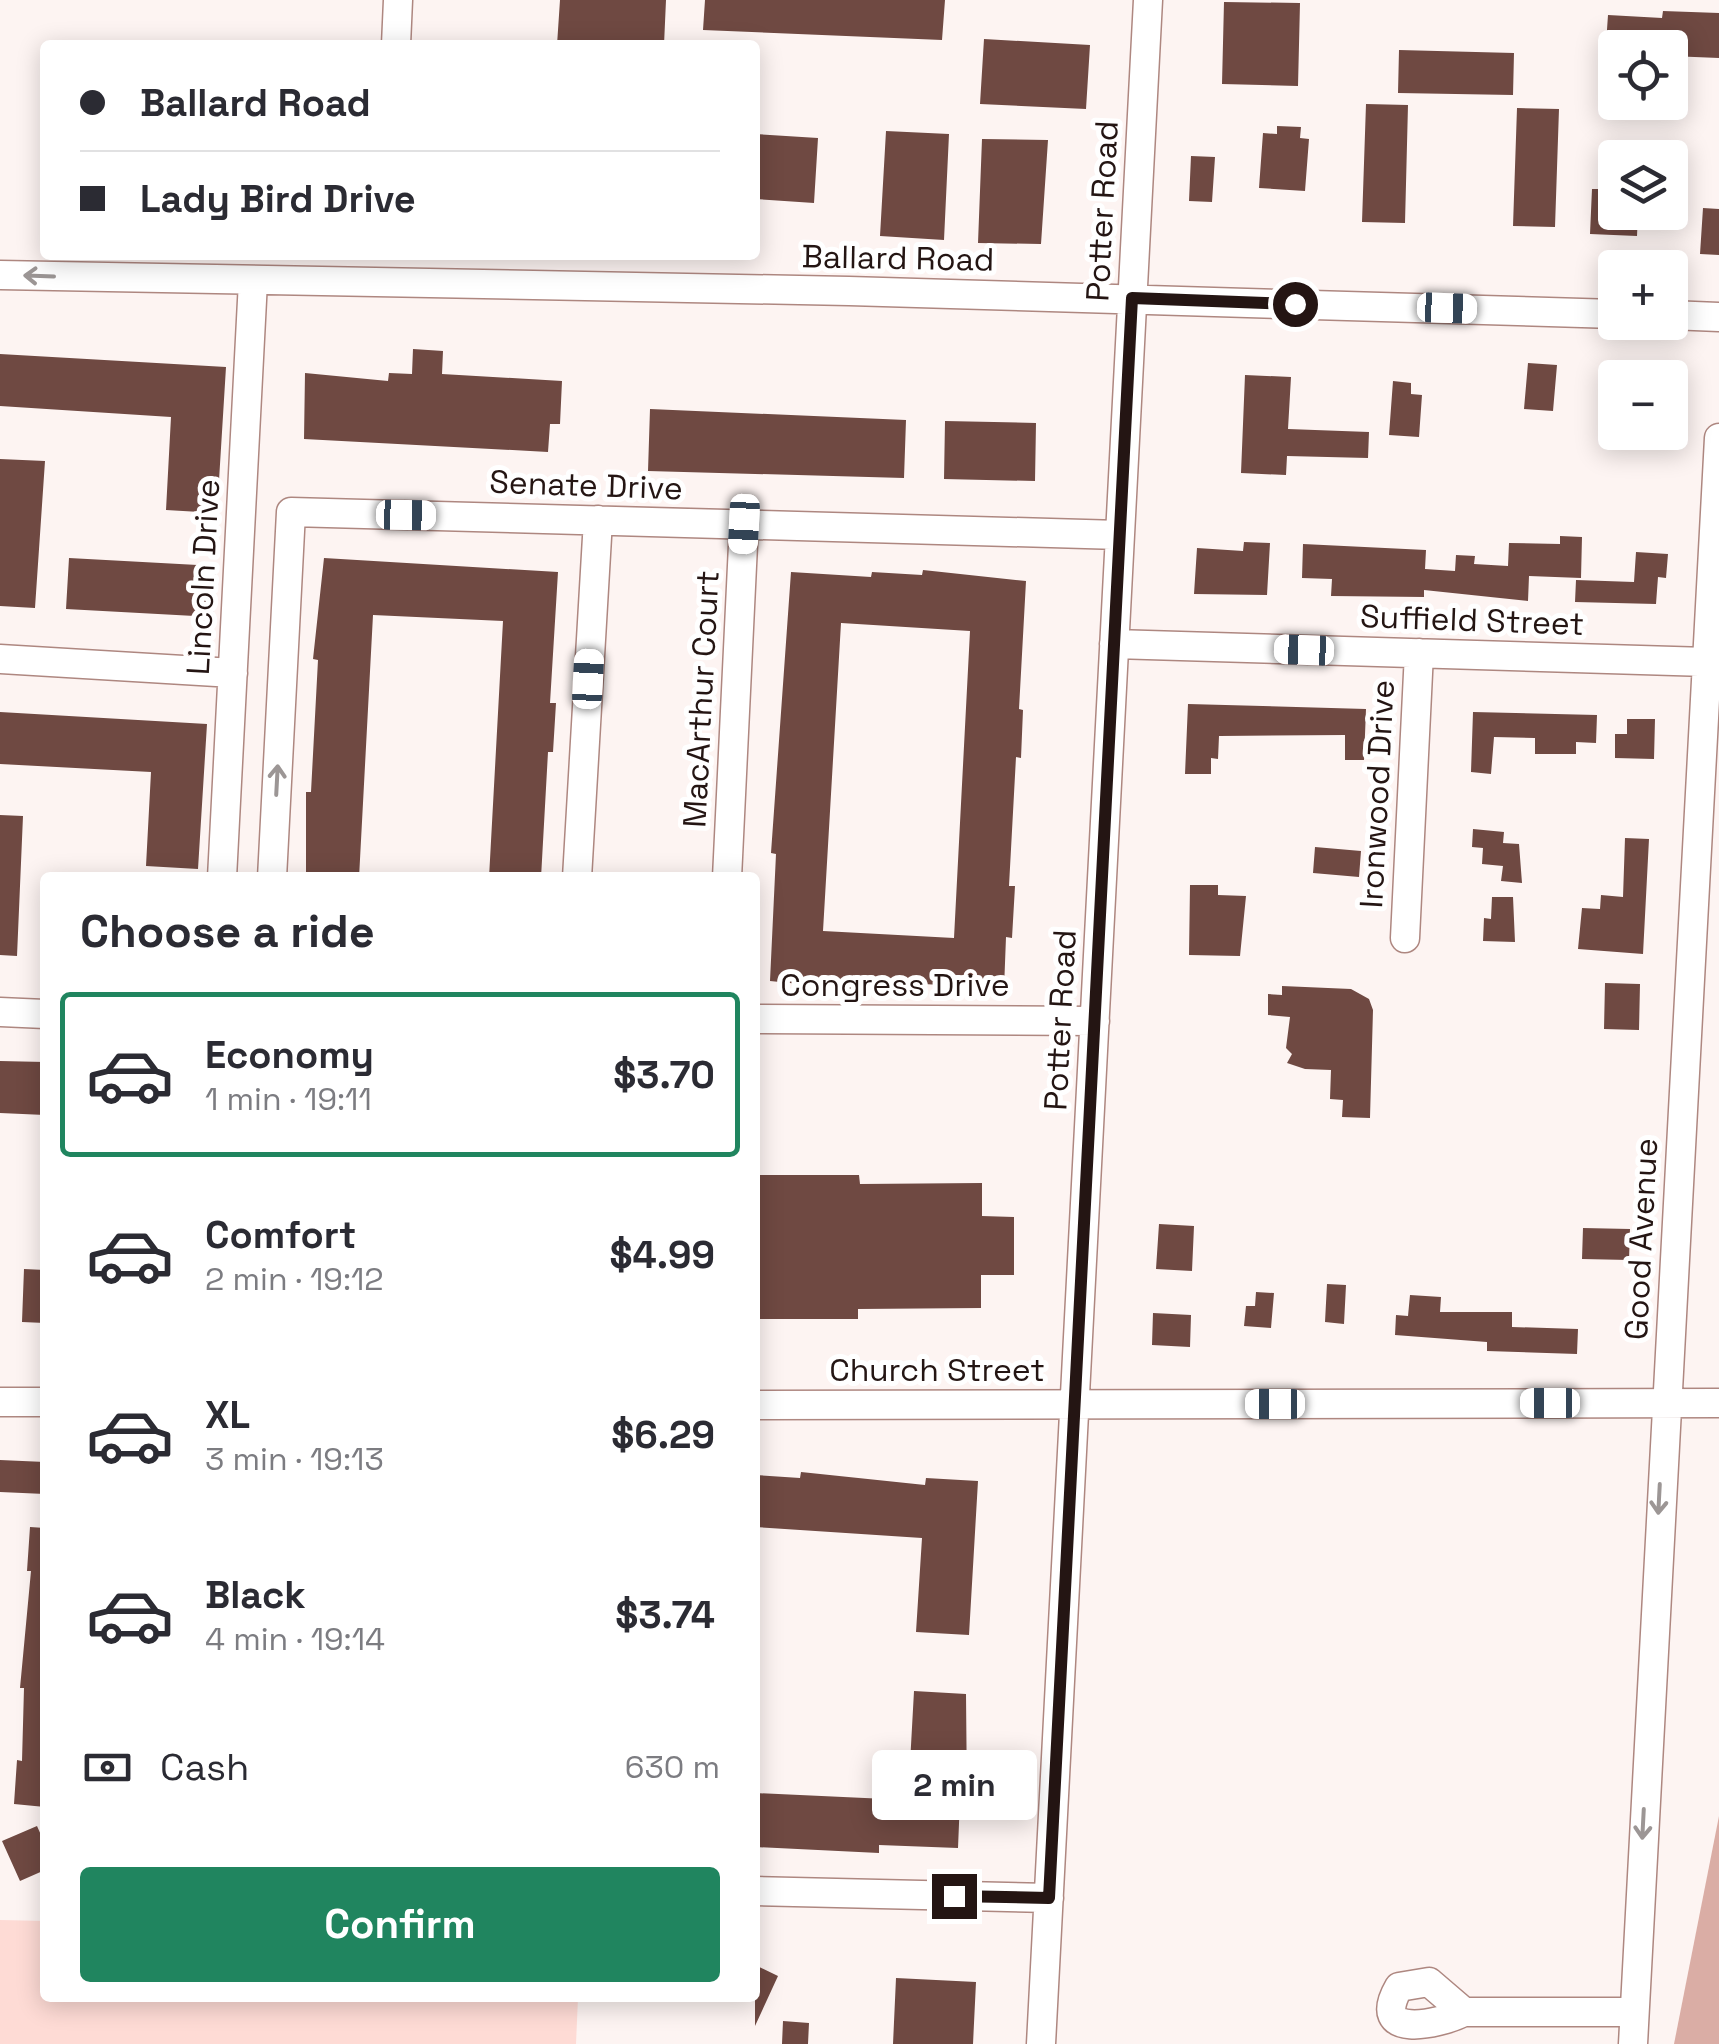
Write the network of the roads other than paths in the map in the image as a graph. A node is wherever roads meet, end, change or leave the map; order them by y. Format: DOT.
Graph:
graph roads {
  1 [pos="398,0"];
  2 [pos="1148,0"];
  3 [pos="396,40"];
  4 [pos="386,268"];
  5 [pos="0,274"];
  6 [pos="253,280"];
  7 [pos="1132,298"];
  8 [pos="1598,313"];
  9 [pos="1688,316"];
  10 [pos="1719,317"];
  11 [pos="1719,438"];
  12 [pos="598,520"];
  13 [pos="744,524"];
  14 [pos="1120,534"];
  15 [pos="1114,644"];
  16 [pos="1419,653"];
  17 [pos="0,659"];
  18 [pos="1707,662"];
  19 [pos="233,673"];
  20 [pos="222,872"];
  21 [pos="272,872"];
  22 [pos="576,872"];
  23 [pos="726,872"];
  24 [pos="1404,938"];
  25 [pos="1690,964"];
  26 [pos="1719,964"];
  27 [pos="0,1012"];
  28 [pos="40,1014"];
  29 [pos="760,1019"];
  30 [pos="1095,1021"];
  31 [pos="0,1402"];
  32 [pos="40,1402"];
  33 [pos="1667,1402"];
  34 [pos="1719,1403"];
  35 [pos="760,1405"];
  36 [pos="1074,1405"];
  37 [pos="760,1891"];
  38 [pos="1049,1898"];
  39 [pos="1464,2012"];
  40 [pos="1634,2012"];
  41 [pos="1041,2044"];
  42 [pos="1633,2044"];
  1 -- 3 [label="street"];
  2 -- 7 [label="street, Potter Road"];
  4 -- 6 [label="street, Ballard Road"];
  4 -- 7 [label="street, Ballard Road"];
  6 -- 5 [label="street, Ballard Road, one-way"];
  6 -- 19 [label="street, Lincoln Drive"];
  7 -- 8 [label="street, Ballard Road"];
  7 -- 14 [label="street, Potter Road"];
  9 -- 10 [label="street"];
  11 -- 18 [label="street, Good Avenue"];
  12 -- 13 [label="street, Senate Drive"];
  21 -- 12 [label="street, Senate Drive, one-way"];
  12 -- 22 [label="street"];
  13 -- 14 [label="street, Senate Drive"];
  13 -- 23 [label="street, MacArthur Court"];
  14 -- 15 [label="street, Potter Road"];
  15 -- 16 [label="street, Suffield Street"];
  15 -- 30 [label="street, Potter Road"];
  16 -- 18 [label="street, Suffield Street"];
  16 -- 24 [label="street, Ironwood Drive"];
  17 -- 19 [label="street"];
  18 -- 25 [label="street, Good Avenue"];
  19 -- 20 [label="street, Lincoln Drive"];
  25 -- 26 [label="street"];
  25 -- 33 [label="street, Good Avenue"];
  27 -- 28 [label="street"];
  29 -- 30 [label="street, Congress Drive"];
  30 -- 36 [label="street, Potter Road"];
  31 -- 32 [label="street"];
  33 -- 34 [label="street, Church Street"];
  33 -- 36 [label="street, Church Street"];
  33 -- 40 [label="street, Good Avenue, one-way"];
  35 -- 36 [label="street, Church Street"];
  36 -- 38 [label="street, Potter Road"];
  37 -- 38 [label="street"];
  38 -- 41 [label="street, Potter Road"];
  39 -- 40 [label="street"];
  40 -- 42 [label="street, Good Avenue"];
}
